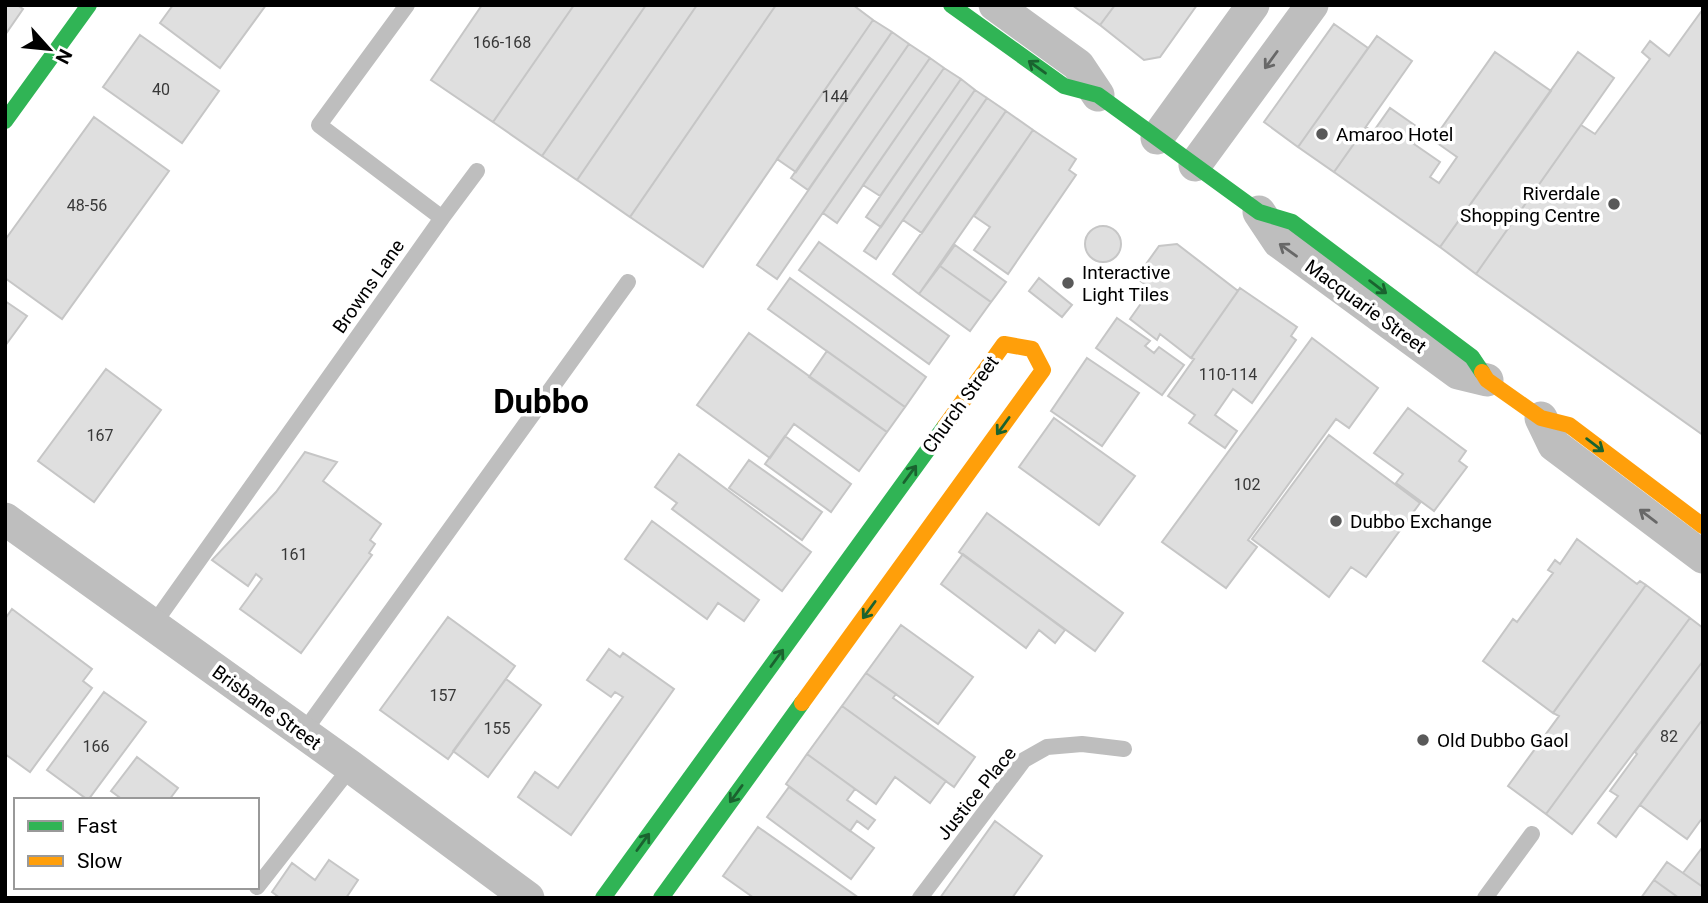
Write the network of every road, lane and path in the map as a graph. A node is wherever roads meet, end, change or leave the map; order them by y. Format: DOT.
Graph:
graph roads {
  1 [pos="89,5"];
  2 [pos="407,5"];
  3 [pos="951,5"];
  4 [pos="995,5"];
  5 [pos="1254,5"];
  6 [pos="1312,5"];
  7 [pos="1098,95"];
  8 [pos="5,121"];
  9 [pos="1157,138"];
  10 [pos="1195,165"];
  11 [pos="477,172"];
  12 [pos="1259,212"];
  13 [pos="442,218"];
  14 [pos="628,282"];
  15 [pos="1487,380"];
  16 [pos="1541,418"];
  17 [pos="5,519"];
  18 [pos="1703,526"];
  19 [pos="1703,556"];
  20 [pos="153,625"];
  21 [pos="303,733"];
  22 [pos="1124,749"];
  23 [pos="351,767"];
  24 [pos="1532,834"];
  25 [pos="259,884"];
  26 [pos="528,898"];
  27 [pos="603,898"];
  28 [pos="661,898"];
  29 [pos="920,898"];
  30 [pos="1486,898"];
  1 -- 8 [label="street"];
  2 -- 13 [label="lane"];
  7 -- 3 [label="street, Macquarie Street, one-way"];
  4 -- 7 [label="street, Macquarie Street"];
  5 -- 9 [label="street"];
  6 -- 10 [label="street, one-way"];
  7 -- 9 [label="street, Macquarie Street"];
  9 -- 10 [label="street, Macquarie Street"];
  10 -- 12 [label="street, Macquarie Street"];
  11 -- 13 [label="lane, Browns Lane"];
  12 -- 15 [label="street, Macquarie Street"];
  13 -- 20 [label="lane, Browns Lane"];
  14 -- 21 [label="lane"];
  15 -- 16 [label="street, Macquarie Street"];
  16 -- 18 [label="street, Macquarie Street, one-way"];
  19 -- 16 [label="street, Macquarie Street, one-way"];
  17 -- 20 [label="street, Brisbane Street"];
  20 -- 21 [label="street, Brisbane Street"];
  21 -- 23 [label="street, Brisbane Street"];
  22 -- 29 [label="lane, Justice Place"];
  23 -- 25 [label="lane"];
  23 -- 26 [label="street, Brisbane Street"];
  24 -- 30 [label="lane"];
  27 -- 28 [label="street, Church Street, one-way"];
}
